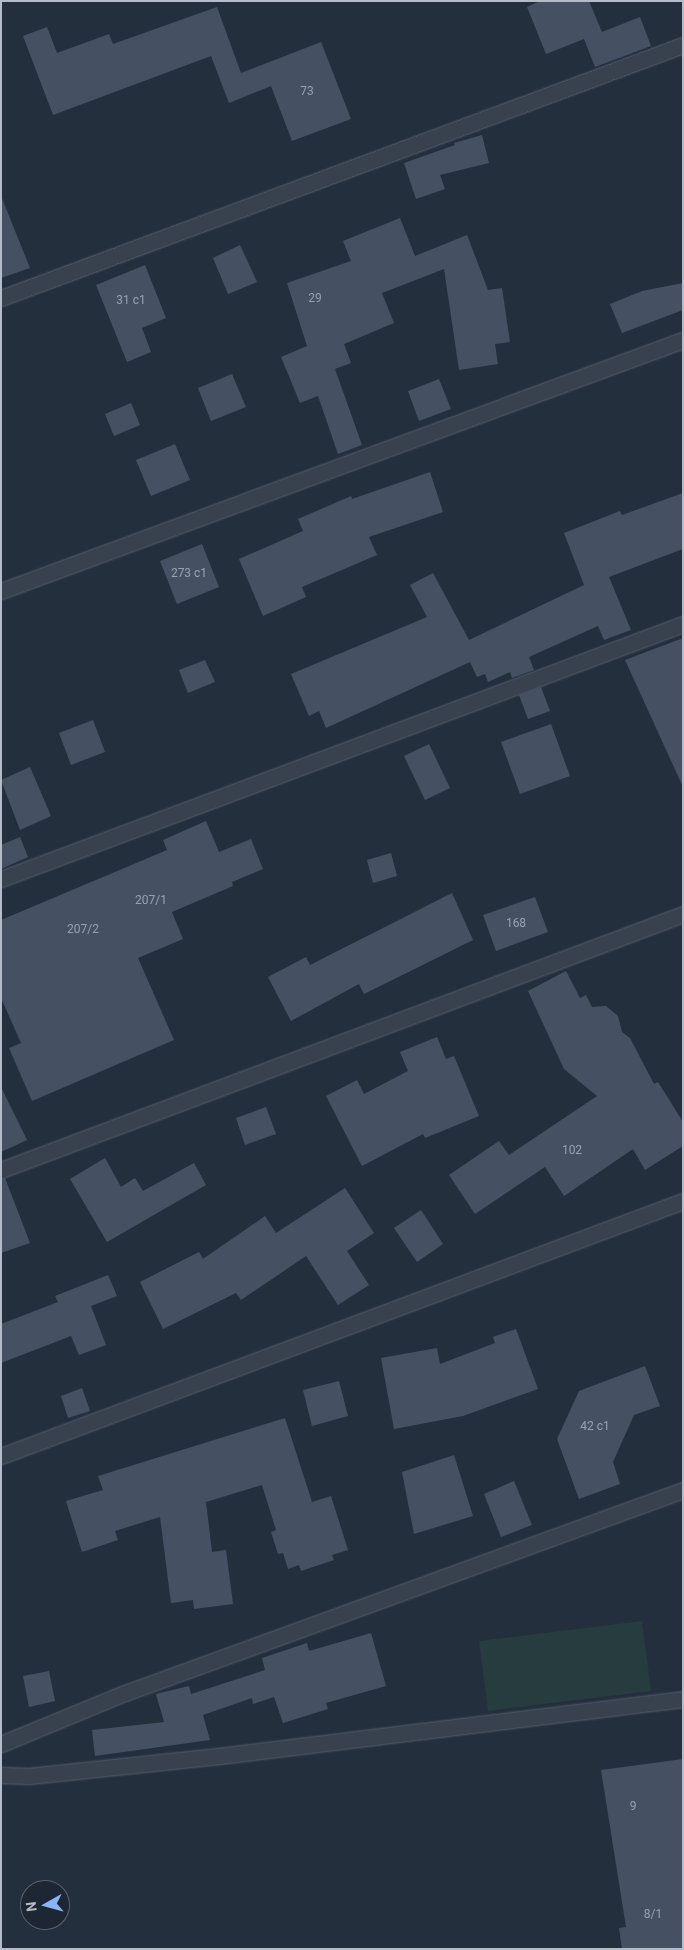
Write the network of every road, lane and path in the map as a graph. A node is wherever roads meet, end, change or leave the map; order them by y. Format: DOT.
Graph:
graph roads {
  1 [pos="683,45"];
  2 [pos="1,298"];
  3 [pos="683,340"];
  4 [pos="1,591"];
  5 [pos="683,624"];
  6 [pos="1,879"];
  7 [pos="683,914"];
  8 [pos="1,1170"];
  9 [pos="683,1201"];
  10 [pos="1,1456"];
  11 [pos="683,1490"];
  12 [pos="683,1699"];
  13 [pos="1,1744"];
  14 [pos="1,1776"];
  1 -- 2 [label="lane"];
  3 -- 4 [label="lane"];
  5 -- 6 [label="lane"];
  7 -- 8 [label="lane"];
  9 -- 10 [label="lane"];
  11 -- 13 [label="lane"];
  12 -- 14 [label="lane"];
}
